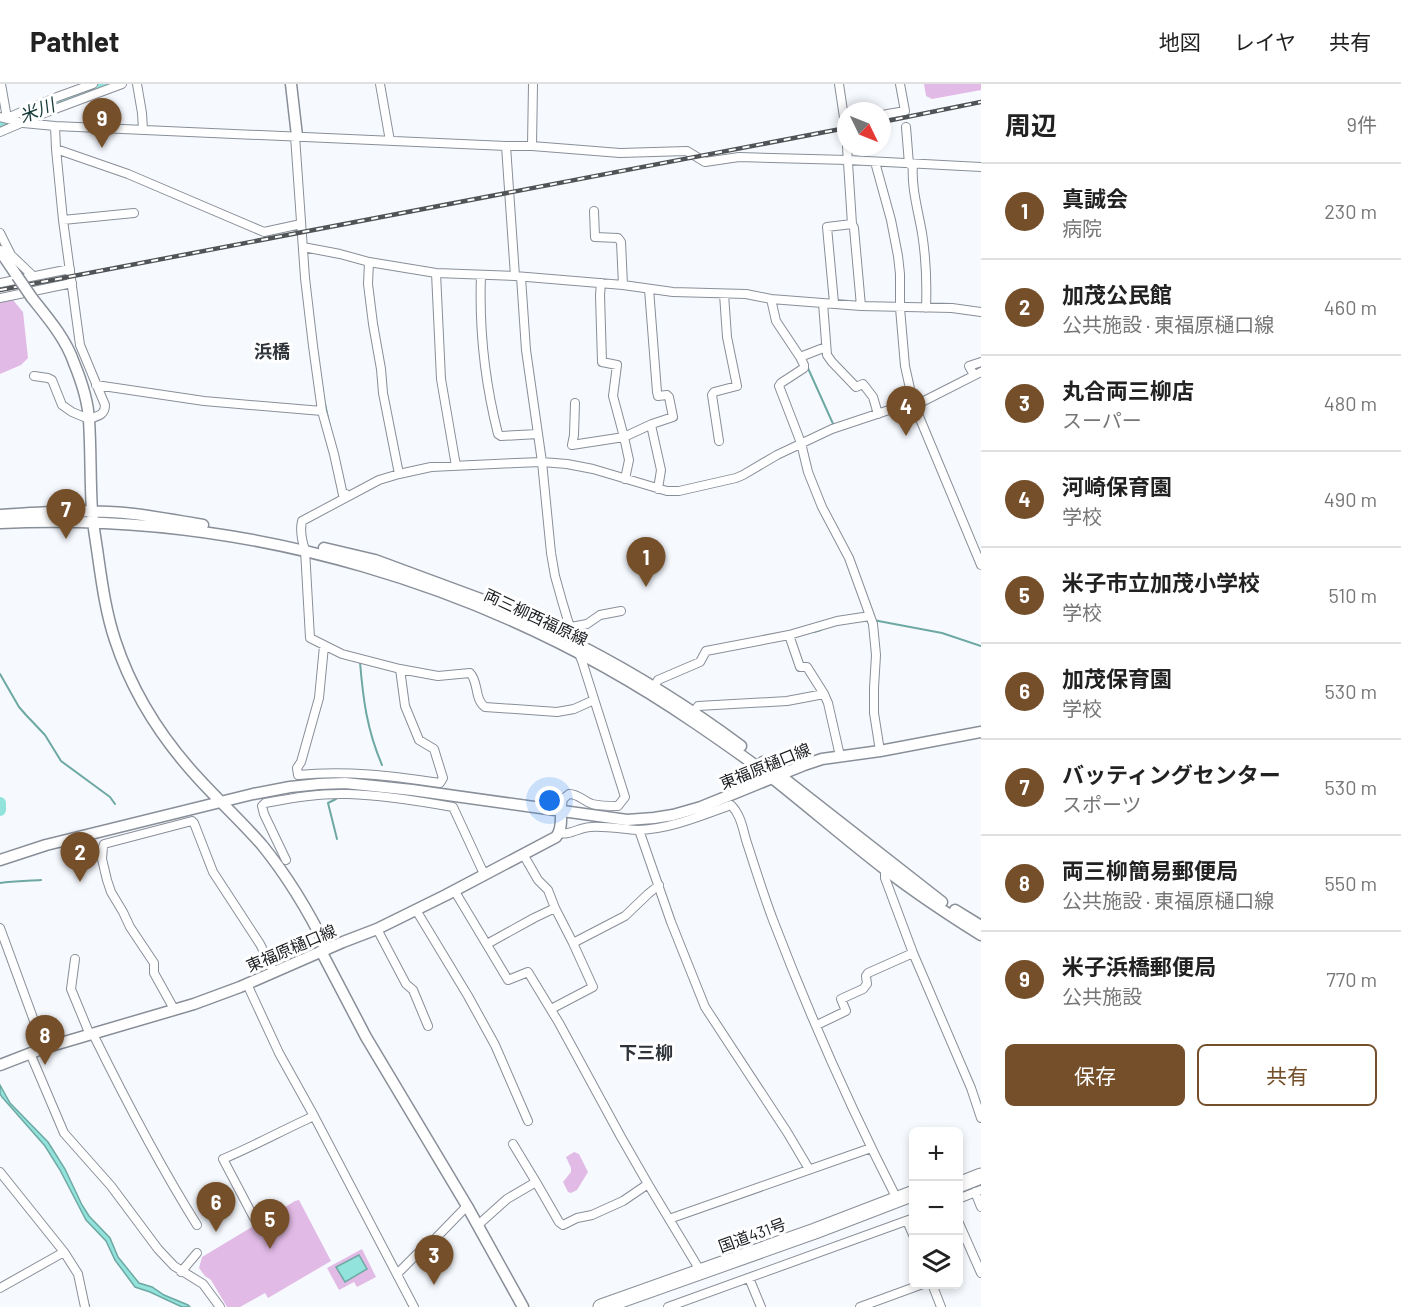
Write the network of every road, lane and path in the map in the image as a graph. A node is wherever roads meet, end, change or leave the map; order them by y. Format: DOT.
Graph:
graph roads {
  1 [pos="2,84"];
  2 [pos="93,84"];
  3 [pos="122,84"];
  4 [pos="137,84"];
  5 [pos="291,84"];
  6 [pos="380,84"];
  7 [pos="533,84"];
  8 [pos="839,84"];
  9 [pos="900,84"];
  10 [pos="842,102"];
  11 [pos="891,113"];
  12 [pos="5,118"];
  13 [pos="22,123"];
  14 [pos="55,126"];
  15 [pos="906,128"];
  16 [pos="143,130"];
  17 [pos="0,132"];
  18 [pos="296,136"];
  19 [pos="390,141"];
  20 [pos="506,146"];
  21 [pos="532,146"];
  22 [pos="56,149"];
  23 [pos="848,156"];
  24 [pos="848,160"];
  25 [pos="875,162"];
  26 [pos="911,164"];
  27 [pos="981,167"];
  28 [pos="594,211"];
  29 [pos="134,213"];
  30 [pos="63,220"];
  31 [pos="302,224"];
  32 [pos="852,224"];
  33 [pos="0,233"];
  34 [pos="303,247"];
  35 [pos="0,251"];
  36 [pos="369,262"];
  37 [pos="70,268"];
  38 [pos="436,273"];
  39 [pos="481,275"];
  40 [pos="33,276"];
  41 [pos="518,276"];
  42 [pos="0,283"];
  43 [pos="72,283"];
  44 [pos="601,283"];
  45 [pos="623,285"];
  46 [pos="650,289"];
  47 [pos="724,294"];
  48 [pos="0,298"];
  49 [pos="771,299"];
  50 [pos="823,303"];
  51 [pos="834,303"];
  52 [pos="861,306"];
  53 [pos="900,308"];
  54 [pos="926,308"];
  55 [pos="981,312"];
  56 [pos="826,348"];
  57 [pos="800,357"];
  58 [pos="981,362"];
  59 [pos="975,372"];
  60 [pos="34,376"];
  61 [pos="96,385"];
  62 [pos="575,403"];
  63 [pos="914,404"];
  64 [pos="322,411"];
  65 [pos="878,414"];
  66 [pos="89,419"];
  67 [pos="651,425"];
  68 [pos="538,434"];
  69 [pos="624,437"];
  70 [pos="719,441"];
  71 [pos="801,443"];
  72 [pos="542,462"];
  73 [pos="456,466"];
  74 [pos="399,474"];
  75 [pos="625,479"];
  76 [pos="658,489"];
  77 [pos="347,496"];
  78 [pos="0,515"];
  79 [pos="93,517"];
  80 [pos="0,523"];
  81 [pos="304,547"];
  82 [pos="981,565"];
  83 [pos="621,611"];
  84 [pos="870,616"];
  85 [pos="571,627"];
  86 [pos="789,635"];
  87 [pos="324,646"];
  88 [pos="577,648"];
  89 [pos="400,669"];
  90 [pos="654,687"];
  91 [pos="824,694"];
  92 [pos="594,700"];
  93 [pos="694,712"];
  94 [pos="981,732"];
  95 [pos="880,751"];
  96 [pos="840,756"];
  97 [pos="776,777"];
  98 [pos="365,784"];
  99 [pos="221,802"];
  100 [pos="561,812"];
  101 [pos="122,827"];
  102 [pos="639,830"];
  103 [pos="559,833"];
  104 [pos="126,838"];
  105 [pos="523,854"];
  106 [pos="0,860"];
  107 [pos="286,860"];
  108 [pos="885,869"];
  109 [pos="484,874"];
  110 [pos="659,885"];
  111 [pos="454,890"];
  112 [pos="555,908"];
  113 [pos="416,910"];
  114 [pos="981,926"];
  115 [pos="0,928"];
  116 [pos="377,929"];
  117 [pos="981,935"];
  118 [pos="573,943"];
  119 [pos="487,945"];
  120 [pos="324,950"];
  121 [pos="913,953"];
  122 [pos="75,959"];
  123 [pos="274,972"];
  124 [pos="247,984"];
  125 [pos="551,1009"];
  126 [pos="174,1010"];
  127 [pos="817,1025"];
  128 [pos="428,1026"];
  129 [pos="92,1034"];
  130 [pos="44,1048"];
  131 [pos="30,1053"];
  132 [pos="0,1065"];
  133 [pos="314,1116"];
  134 [pos="981,1118"];
  135 [pos="528,1121"];
  136 [pos="513,1144"];
  137 [pos="871,1148"];
  138 [pos="981,1166"];
  139 [pos="809,1169"];
  140 [pos="0,1172"];
  141 [pos="963,1173"];
  142 [pos="981,1176"];
  143 [pos="536,1182"];
  144 [pos="963,1183"];
  145 [pos="648,1184"];
  146 [pos="978,1191"];
  147 [pos="909,1195"];
  148 [pos="963,1197"];
  149 [pos="897,1199"];
  150 [pos="909,1205"];
  151 [pos="467,1206"];
  152 [pos="981,1207"];
  153 [pos="254,1218"];
  154 [pos="669,1219"];
  155 [pos="909,1219"];
  156 [pos="197,1225"];
  157 [pos="478,1225"];
  158 [pos="963,1232"];
  159 [pos="64,1252"];
  160 [pos="197,1253"];
  161 [pos="181,1272"];
  162 [pos="701,1272"];
  163 [pos="981,1273"];
  164 [pos="397,1274"];
  165 [pos="749,1278"];
  166 [pos="0,1288"];
  167 [pos="909,1289"];
  168 [pos="934,1289"];
  169 [pos="863,1306"];
  170 [pos="85,1307"];
  171 [pos="220,1307"];
  172 [pos="414,1307"];
  173 [pos="523,1307"];
  174 [pos="601,1307"];
  175 [pos="629,1307"];
  176 [pos="668,1307"];
  177 [pos="761,1307"];
  178 [pos="941,1307"];
  1 -- 12 [label="street"];
  2 -- 12 [label="street"];
  3 -- 13 [label="street"];
  4 -- 16 [label="street"];
  5 -- 18 [label="main road"];
  6 -- 19 [label="street"];
  7 -- 21 [label="street"];
  8 -- 10 [label="street"];
  9 -- 11 [label="street"];
  12 -- 13 [label="street"];
  13 -- 14 [label="street"];
  13 -- 17 [label="street"];
  14 -- 16 [label="street"];
  14 -- 22 [label="street"];
  15 -- 26 [label="street"];
  16 -- 18 [label="street"];
  18 -- 19 [label="street"];
  18 -- 31 [label="street"];
  19 -- 20 [label="street"];
  20 -- 21 [label="street"];
  20 -- 41 [label="street"];
  21 -- 24 [label="street"];
  22 -- 30 [label="street"];
  22 -- 31 [label="street"];
  23 -- 24 [label="street"];
  24 -- 25 [label="street"];
  24 -- 32 [label="street"];
  25 -- 26 [label="street"];
  25 -- 53 [label="street"];
  26 -- 27 [label="street"];
  26 -- 54 [label="street"];
  28 -- 45 [label="street"];
  29 -- 30 [label="street"];
  30 -- 37 [label="street"];
  31 -- 34 [label="street"];
  32 -- 51 [label="street"];
  32 -- 52 [label="street"];
  33 -- 40 [label="street"];
  34 -- 36 [label="street"];
  34 -- 64 [label="street"];
  35 -- 66 [label="main road, bridge"];
  36 -- 38 [label="street"];
  36 -- 74 [label="street"];
  37 -- 40 [label="street"];
  37 -- 43 [label="street"];
  38 -- 39 [label="street"];
  38 -- 73 [label="street"];
  39 -- 41 [label="street"];
  39 -- 68 [label="street"];
  40 -- 42 [label="street"];
  41 -- 44 [label="street"];
  41 -- 68 [label="street"];
  43 -- 48 [label="street"];
  43 -- 61 [label="street"];
  44 -- 45 [label="street"];
  44 -- 69 [label="street"];
  45 -- 46 [label="street"];
  46 -- 47 [label="street"];
  46 -- 67 [label="street"];
  47 -- 49 [label="street"];
  47 -- 70 [label="street"];
  49 -- 50 [label="street"];
  49 -- 57 [label="street"];
  50 -- 51 [label="street"];
  50 -- 56 [label="street"];
  51 -- 52 [label="street"];
  52 -- 53 [label="street"];
  53 -- 54 [label="street"];
  53 -- 63 [label="street"];
  54 -- 55 [label="street"];
  56 -- 57 [label="street"];
  56 -- 65 [label="street"];
  57 -- 71 [label="street"];
  58 -- 59 [label="street"];
  59 -- 63 [label="street"];
  60 -- 66 [label="street"];
  61 -- 64 [label="street"];
  61 -- 66 [label="street"];
  62 -- 69 [label="street"];
  63 -- 65 [label="street"];
  63 -- 82 [label="street"];
  64 -- 77 [label="street"];
  65 -- 71 [label="street"];
  66 -- 79 [label="main road"];
  67 -- 69 [label="street"];
  67 -- 76 [label="street"];
  68 -- 72 [label="street"];
  69 -- 75 [label="street"];
  71 -- 76 [label="street"];
  71 -- 84 [label="street"];
  72 -- 73 [label="street"];
  72 -- 75 [label="street"];
  72 -- 85 [label="street"];
  73 -- 74 [label="street"];
  74 -- 77 [label="street"];
  75 -- 76 [label="street"];
  77 -- 81 [label="street"];
  78 -- 79 [label="main road, 両三柳西福原線"];
  79 -- 80 [label="main road, 両三柳西福原線"];
  79 -- 81 [label="main road, 両三柳西福原線"];
  79 -- 99 [label="main road"];
  81 -- 87 [label="street"];
  81 -- 88 [label="main road, 両三柳西福原線"];
  83 -- 85 [label="street"];
  84 -- 86 [label="street"];
  84 -- 95 [label="street"];
  85 -- 88 [label="street"];
  86 -- 90 [label="street"];
  86 -- 91 [label="street"];
  87 -- 89 [label="street"];
  87 -- 98 [label="street"];
  88 -- 90 [label="main road, 両三柳西福原線"];
  88 -- 92 [label="street"];
  88 -- 97 [label="main road, 両三柳西福原線"];
  89 -- 92 [label="street"];
  89 -- 98 [label="street"];
  90 -- 93 [label="main road, 両三柳西福原線"];
  91 -- 93 [label="street"];
  91 -- 96 [label="street"];
  92 -- 100 [label="street"];
  93 -- 97 [label="main road, 両三柳西福原線"];
  94 -- 95 [label="main road, 東福原樋口線"];
  95 -- 96 [label="main road, 東福原樋口線"];
  96 -- 97 [label="main road, 東福原樋口線"];
  97 -- 100 [label="main road, 東福原樋口線"];
  97 -- 108 [label="main road, 両三柳西福原線"];
  97 -- 114 [label="main road, 両三柳西福原線"];
  98 -- 99 [label="main road, 東福原樋口線"];
  98 -- 100 [label="main road, 東福原樋口線"];
  98 -- 107 [label="street"];
  98 -- 109 [label="street"];
  99 -- 101 [label="main road, 東福原樋口線"];
  99 -- 120 [label="main road"];
  100 -- 103 [label="main road"];
  101 -- 104 [label="street"];
  101 -- 106 [label="main road, 東福原樋口線"];
  102 -- 103 [label="street"];
  102 -- 110 [label="street"];
  102 -- 127 [label="street"];
  103 -- 105 [label="main road, 東福原樋口線"];
  104 -- 123 [label="street"];
  104 -- 126 [label="street"];
  105 -- 109 [label="main road, 東福原樋口線"];
  105 -- 112 [label="street"];
  108 -- 117 [label="main road, 両三柳西福原線"];
  108 -- 121 [label="street"];
  109 -- 111 [label="main road, 東福原樋口線"];
  110 -- 118 [label="street"];
  110 -- 139 [label="street"];
  111 -- 113 [label="main road, 東福原樋口線"];
  111 -- 119 [label="street"];
  112 -- 118 [label="street"];
  112 -- 119 [label="street"];
  113 -- 116 [label="main road, 東福原樋口線"];
  113 -- 135 [label="street"];
  115 -- 130 [label="street"];
  116 -- 120 [label="main road, 東福原樋口線"];
  116 -- 128 [label="street"];
  118 -- 125 [label="street"];
  119 -- 125 [label="street"];
  120 -- 123 [label="main road, 東福原樋口線"];
  120 -- 151 [label="main road"];
  121 -- 127 [label="street"];
  121 -- 134 [label="street"];
  122 -- 129 [label="street"];
  123 -- 124 [label="main road, 東福原樋口線"];
  124 -- 126 [label="main road, 東福原樋口線"];
  124 -- 133 [label="street"];
  125 -- 145 [label="street"];
  126 -- 129 [label="main road, 東福原樋口線"];
  127 -- 137 [label="street"];
  129 -- 130 [label="main road, 東福原樋口線"];
  129 -- 156 [label="street"];
  130 -- 131 [label="main road, 東福原樋口線"];
  131 -- 132 [label="main road, 東福原樋口線"];
  131 -- 161 [label="street"];
  133 -- 153 [label="street"];
  133 -- 164 [label="street"];
  136 -- 143 [label="street"];
  137 -- 139 [label="street"];
  137 -- 149 [label="street"];
  138 -- 141 [label="highway"];
  139 -- 154 [label="street"];
  140 -- 159 [label="street"];
  142 -- 144 [label="highway"];
  143 -- 145 [label="street"];
  143 -- 157 [label="street"];
  145 -- 154 [label="street"];
  146 -- 148 [label="street"];
  146 -- 152 [label="street"];
  147 -- 149 [label="highway, 国道431号"];
  149 -- 162 [label="highway, 国道431号"];
  150 -- 175 [label="highway, 国道431号"];
  151 -- 157 [label="main road"];
  151 -- 164 [label="street"];
  154 -- 162 [label="street"];
  155 -- 165 [label="street"];
  157 -- 173 [label="main road"];
  158 -- 163 [label="street"];
  159 -- 166 [label="street"];
  159 -- 170 [label="street"];
  160 -- 161 [label="street"];
  161 -- 171 [label="street"];
  162 -- 174 [label="highway, 国道431号"];
  164 -- 172 [label="street"];
  165 -- 176 [label="street"];
  165 -- 177 [label="street"];
  167 -- 169 [label="street"];
  168 -- 178 [label="street"];
}
